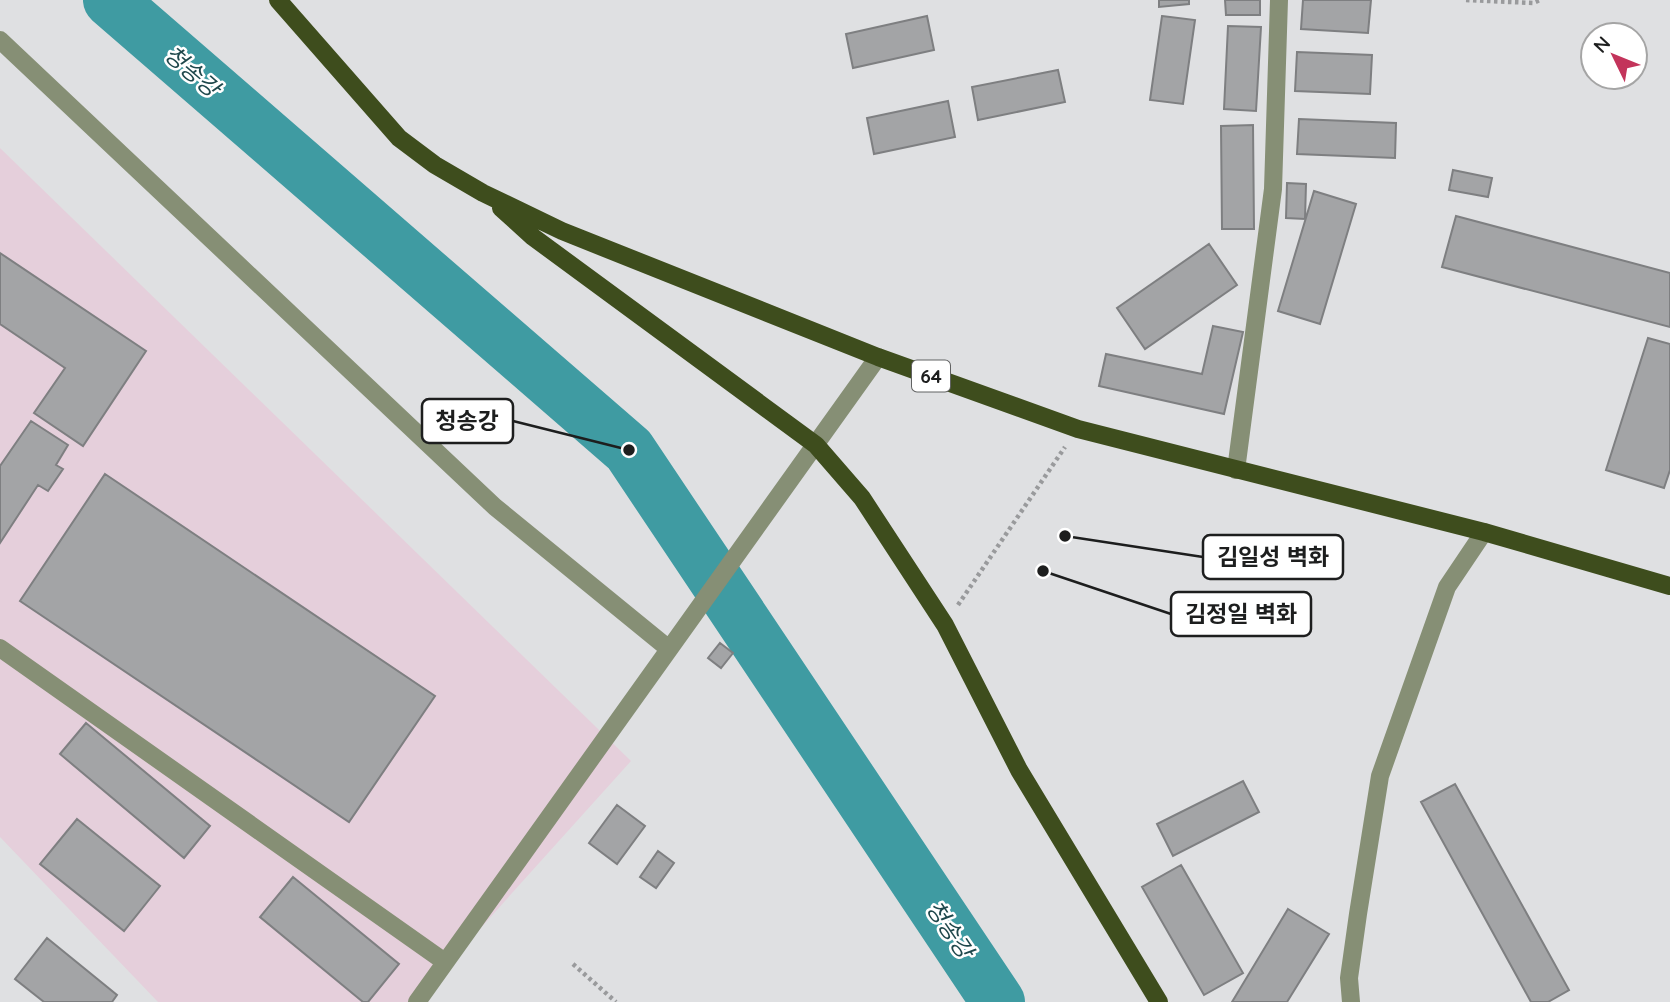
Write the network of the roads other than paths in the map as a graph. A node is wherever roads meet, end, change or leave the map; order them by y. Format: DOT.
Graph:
graph roads {
  1 [pos="278,0"];
  2 [pos="1279,0"];
  3 [pos="0,40"];
  4 [pos="483,193"];
  5 [pos="878,357"];
  6 [pos="816,445"];
  7 [pos="1236,470"];
  8 [pos="1484,532"];
  9 [pos="1670,586"];
  10 [pos="0,648"];
  11 [pos="669,649"];
  12 [pos="445,962"];
  13 [pos="416,1002"];
  14 [pos="1159,1002"];
  15 [pos="1351,1002"];
  1 -- 4 [label="main road, 64"];
  2 -- 7 [label="street"];
  3 -- 11 [label="street"];
  4 -- 5 [label="main road, 64"];
  4 -- 6 [label="main road"];
  5 -- 6 [label="street"];
  5 -- 7 [label="main road, 64"];
  6 -- 11 [label="street"];
  6 -- 14 [label="main road"];
  7 -- 8 [label="main road, 64"];
  8 -- 9 [label="main road, 64"];
  8 -- 15 [label="street"];
  10 -- 12 [label="street"];
  11 -- 12 [label="street"];
  12 -- 13 [label="street"];
}
